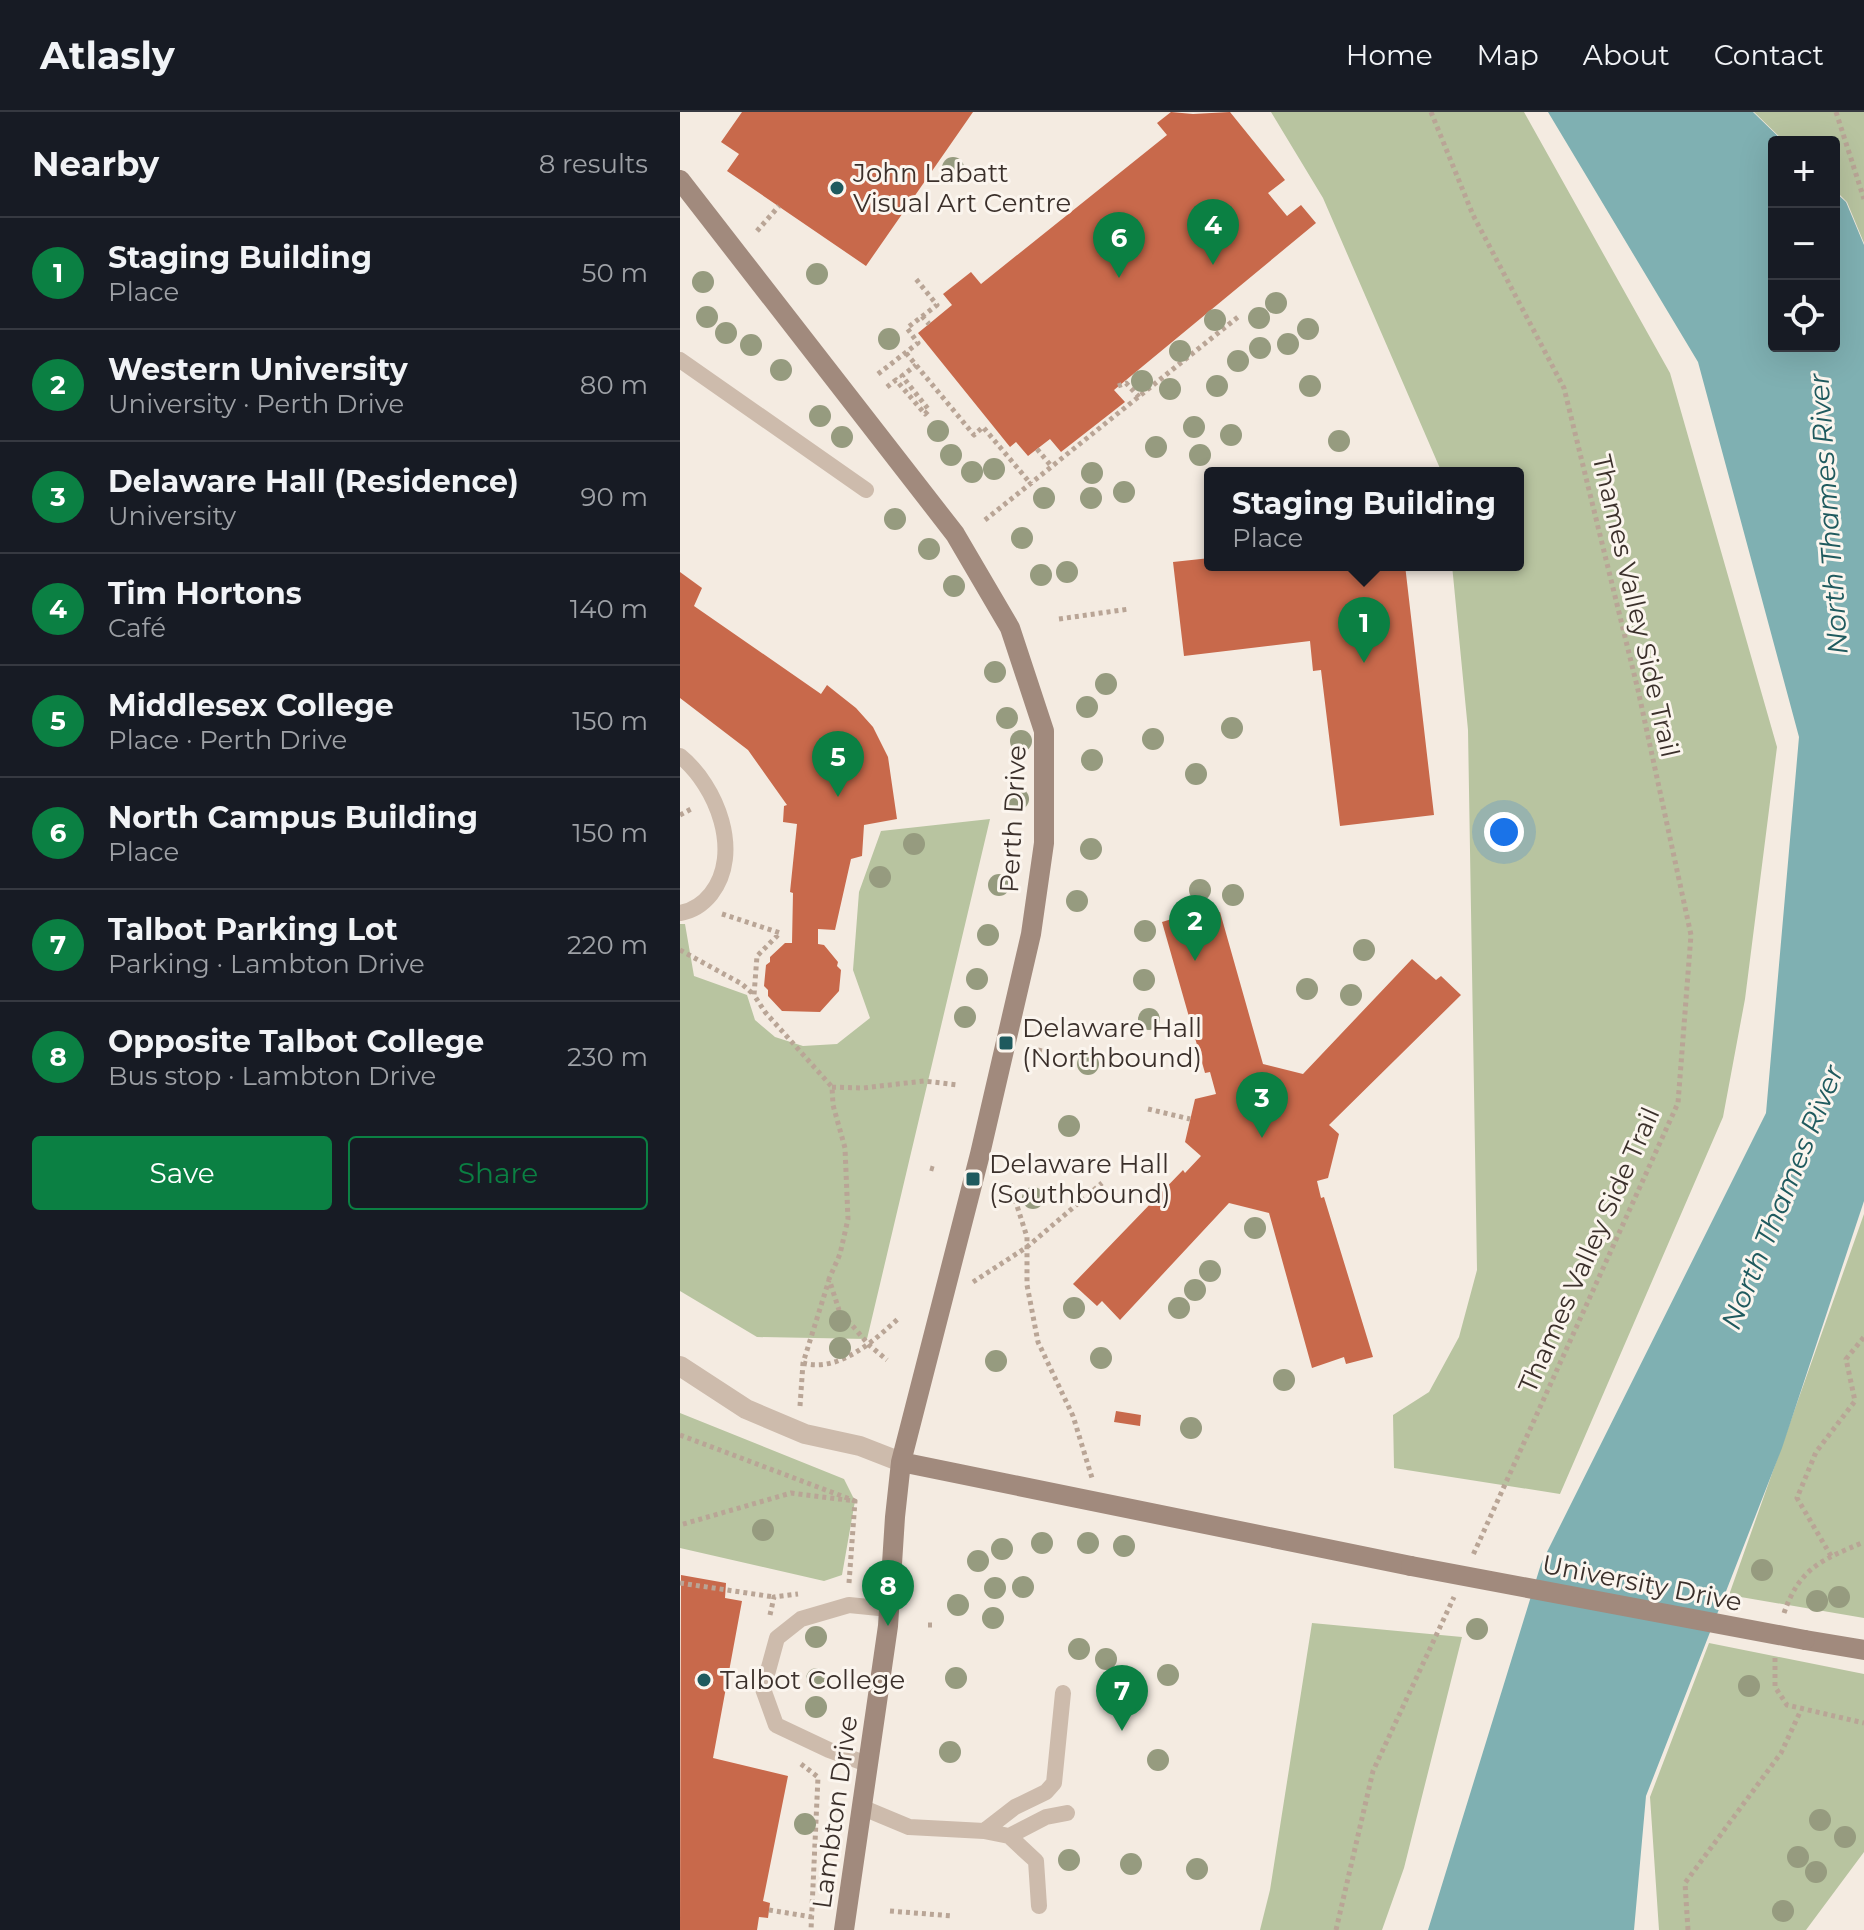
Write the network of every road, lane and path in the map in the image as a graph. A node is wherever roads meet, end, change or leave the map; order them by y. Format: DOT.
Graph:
graph roads {
  1 [pos="1431,112"];
  2 [pos="1836,112"];
  3 [pos="680,180"];
  4 [pos="1864,199"];
  5 [pos="779,206"];
  6 [pos="757,231"];
  7 [pos="916,279"];
  8 [pos="922,316"];
  9 [pos="1238,317"];
  10 [pos="929,324"];
  11 [pos="906,353"];
  12 [pos="680,360"];
  13 [pos="916,365"];
  14 [pos="878,374"];
  15 [pos="1118,386"];
  16 [pos="887,387"];
  17 [pos="1139,397"];
  18 [pos="1037,449"];
  19 [pos="1052,467"];
  20 [pos="1031,484"];
  21 [pos="866,490"];
  22 [pos="985,520"];
  23 [pos="1129,609"];
  24 [pos="1059,619"];
  25 [pos="680,756"];
  26 [pos="724,907"];
  27 [pos="680,913"];
  28 [pos="680,950"];
  29 [pos="754,995"];
  30 [pos="1038,1050"];
  31 [pos="1046,1052"];
  32 [pos="958,1085"];
  33 [pos="832,1087"];
  34 [pos="1148,1109"];
  35 [pos="1190,1119"];
  36 [pos="1102,1183"];
  37 [pos="1010,1184"];
  38 [pos="1027,1247"];
  39 [pos="829,1279"];
  40 [pos="942,1302"];
  41 [pos="900,1317"];
  42 [pos="1864,1337"];
  43 [pos="869,1345"];
  44 [pos="887,1360"];
  45 [pos="803,1363"];
  46 [pos="680,1366"];
  47 [pos="799,1411"];
  48 [pos="680,1435"];
  49 [pos="901,1462"];
  50 [pos="855,1501"];
  51 [pos="1099,1502"];
  52 [pos="680,1525"];
  53 [pos="1864,1542"];
  54 [pos="1470,1562"];
  55 [pos="680,1583"];
  56 [pos="841,1588"];
  57 [pos="1457,1590"];
  58 [pos="803,1593"];
  59 [pos="774,1597"];
  60 [pos="889,1609"];
  61 [pos="768,1624"];
  62 [pos="1864,1650"];
  63 [pos="1063,1693"];
  64 [pos="1864,1723"];
  65 [pos="797,1762"];
  66 [pos="867,1764"];
  67 [pos="861,1807"];
  68 [pos="1067,1813"];
  69 [pos="984,1831"];
  70 [pos="1009,1836"];
  71 [pos="1039,1906"];
  72 [pos="769,1910"];
  73 [pos="890,1911"];
  74 [pos="953,1916"];
  75 [pos="812,1917"];
  76 [pos="811,1930"];
  77 [pos="844,1930"];
  78 [pos="1336,1930"];
  79 [pos="1688,1930"];
  1 -- 54 [label="path, Thames Valley Side Trail"];
  2 -- 4 [label="path"];
  3 -- 40 [label="street, Perth Drive"];
  5 -- 6 [label="path"];
  7 -- 8 [label="path"];
  8 -- 10 [label="path"];
  8 -- 11 [label="path"];
  9 -- 17 [label="path"];
  11 -- 13 [label="path"];
  11 -- 14 [label="path"];
  12 -- 21 [label="lane"];
  13 -- 16 [label="path"];
  13 -- 20 [label="path"];
  15 -- 17 [label="path"];
  17 -- 19 [label="path"];
  18 -- 19 [label="path"];
  19 -- 20 [label="path"];
  20 -- 22 [label="path"];
  23 -- 24 [label="path"];
  25 -- 27 [label="lane"];
  26 -- 29 [label="path"];
  28 -- 29 [label="path"];
  29 -- 33 [label="path"];
  30 -- 31 [label="path"];
  32 -- 33 [label="path"];
  33 -- 39 [label="path"];
  34 -- 35 [label="path"];
  36 -- 38 [label="path"];
  37 -- 38 [label="path"];
  38 -- 40 [label="path"];
  38 -- 51 [label="path"];
  39 -- 43 [label="path"];
  39 -- 45 [label="path"];
  40 -- 49 [label="street, Perth Drive"];
  41 -- 43 [label="path"];
  42 -- 53 [label="path"];
  43 -- 44 [label="path"];
  43 -- 45 [label="path"];
  45 -- 47 [label="path"];
  46 -- 49 [label="street"];
  48 -- 50 [label="path"];
  49 -- 51 [label="street, University Drive"];
  49 -- 60 [label="street, Lambton Drive"];
  50 -- 52 [label="path"];
  50 -- 56 [label="path"];
  51 -- 62 [label="street, University Drive, bridge"];
  55 -- 59 [label="path"];
  57 -- 78 [label="path"];
  58 -- 59 [label="path"];
  59 -- 61 [label="path"];
  60 -- 66 [label="street, Lambton Drive"];
  60 -- 66 [label="lane"];
  63 -- 69 [label="lane"];
  64 -- 79 [label="path"];
  65 -- 75 [label="path"];
  66 -- 67 [label="street, Lambton Drive"];
  67 -- 69 [label="lane"];
  67 -- 77 [label="street, Lambton Drive"];
  68 -- 70 [label="lane"];
  69 -- 70 [label="lane"];
  70 -- 71 [label="lane"];
  72 -- 75 [label="path"];
  73 -- 74 [label="path"];
  75 -- 76 [label="path"];
}
